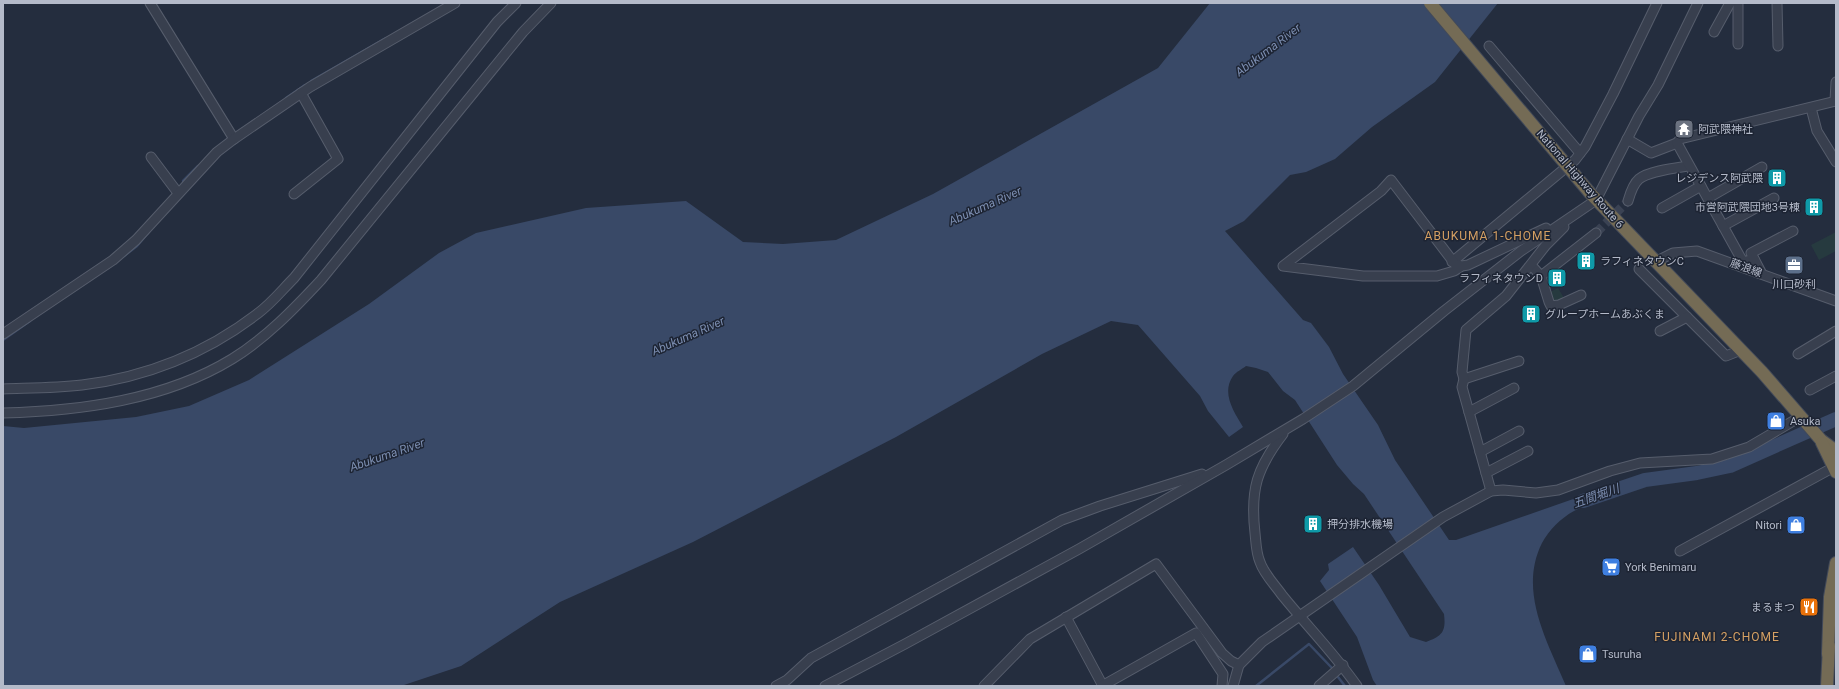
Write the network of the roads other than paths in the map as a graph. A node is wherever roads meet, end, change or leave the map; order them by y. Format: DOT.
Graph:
graph roads {
  1 [pos="150,3"];
  2 [pos="455,3"];
  3 [pos="516,3"];
  4 [pos="551,3"];
  5 [pos="1430,3"];
  6 [pos="1657,3"];
  7 [pos="1698,3"];
  8 [pos="1730,3"];
  9 [pos="1738,3"];
  10 [pos="1778,3"];
  11 [pos="441,6"];
  12 [pos="1714,32"];
  13 [pos="1738,44"];
  14 [pos="1489,46"];
  15 [pos="1778,46"];
  16 [pos="1836,82"];
  17 [pos="300,93"];
  18 [pos="1835,101"];
  19 [pos="1812,108"];
  20 [pos="1628,138"];
  21 [pos="234,139"];
  22 [pos="1677,143"];
  23 [pos="1580,153"];
  24 [pos="151,157"];
  25 [pos="1836,162"];
  26 [pos="1688,166"];
  27 [pos="1762,168"];
  28 [pos="1701,186"];
  29 [pos="178,193"];
  30 [pos="294,194"];
  31 [pos="1593,196"];
  32 [pos="1708,198"];
  33 [pos="1774,198"];
  34 [pos="1628,201"];
  35 [pos="1662,208"];
  36 [pos="1576,214"];
  37 [pos="1723,226"];
  38 [pos="1793,231"];
  39 [pos="1596,233"];
  40 [pos="1754,259"];
  41 [pos="1452,262"];
  42 [pos="1655,262"];
  43 [pos="1531,265"];
  44 [pos="1462,266"];
  45 [pos="1639,269"];
  46 [pos="1762,274"];
  47 [pos="1541,276"];
  48 [pos="1581,295"];
  49 [pos="1836,301"];
  50 [pos="1687,317"];
  51 [pos="1660,331"];
  52 [pos="1836,331"];
  53 [pos="3,334"];
  54 [pos="1741,350"];
  55 [pos="1798,354"];
  56 [pos="1519,361"];
  57 [pos="1836,376"];
  58 [pos="1464,379"];
  59 [pos="1514,388"];
  60 [pos="3,389"];
  61 [pos="1810,390"];
  62 [pos="1469,412"];
  63 [pos="3,413"];
  64 [pos="1803,420"];
  65 [pos="1286,430"];
  66 [pos="1519,431"];
  67 [pos="1821,440"];
  68 [pos="1528,451"];
  69 [pos="1836,451"];
  70 [pos="1480,452"];
  71 [pos="1226,465"];
  72 [pos="1835,470"];
  73 [pos="1486,473"];
  74 [pos="1491,491"];
  75 [pos="1680,551"];
  76 [pos="1836,563"];
  77 [pos="1836,606"];
  78 [pos="1301,614"];
  79 [pos="1066,617"];
  80 [pos="1828,654"];
  81 [pos="1239,665"];
  82 [pos="1343,665"];
  83 [pos="776,686"];
  84 [pos="825,686"];
  85 [pos="984,686"];
  86 [pos="1103,686"];
  87 [pos="1222,686"];
  88 [pos="1233,686"];
  89 [pos="1319,686"];
  90 [pos="1357,686"];
  91 [pos="1827,686"];
  1 -- 21 [label="street"];
  2 -- 11 [label="street"];
  3 -- 60 [label="street"];
  4 -- 63 [label="street"];
  5 -- 31 [label="highway, National Highway Route 6, bridge"];
  6 -- 23 [label="street"];
  7 -- 20 [label="street"];
  8 -- 12 [label="street"];
  9 -- 13 [label="street"];
  10 -- 15 [label="street"];
  11 -- 17 [label="street"];
  14 -- 23 [label="street"];
  16 -- 18 [label="street"];
  17 -- 21 [label="street"];
  17 -- 30 [label="street"];
  18 -- 19 [label="street"];
  19 -- 22 [label="street"];
  19 -- 25 [label="street"];
  20 -- 22 [label="street"];
  20 -- 31 [label="street"];
  21 -- 29 [label="street"];
  22 -- 26 [label="street"];
  23 -- 41 [label="street"];
  24 -- 29 [label="street"];
  26 -- 28 [label="street"];
  26 -- 34 [label="street"];
  27 -- 32 [label="street"];
  28 -- 32 [label="street"];
  28 -- 35 [label="street"];
  29 -- 53 [label="street"];
  31 -- 36 [label="street"];
  31 -- 42 [label="highway, National Highway Route 6"];
  32 -- 37 [label="street"];
  33 -- 37 [label="street"];
  36 -- 43 [label="street"];
  36 -- 44 [label="street"];
  36 -- 65 [label="street"];
  37 -- 40 [label="street"];
  38 -- 40 [label="street"];
  39 -- 47 [label="street"];
  40 -- 46 [label="street"];
  41 -- 44 [label="street"];
  41 -- 44 [label="street"];
  42 -- 46 [label="street, 藤浪線"];
  42 -- 54 [label="highway, National Highway Route 6"];
  43 -- 47 [label="street"];
  43 -- 58 [label="street"];
  45 -- 50 [label="street"];
  46 -- 49 [label="street, 藤浪線"];
  47 -- 48 [label="street"];
  50 -- 51 [label="street"];
  50 -- 54 [label="street"];
  52 -- 55 [label="street"];
  54 -- 64 [label="highway, National Highway Route 6"];
  56 -- 58 [label="street"];
  57 -- 61 [label="street"];
  58 -- 62 [label="street"];
  59 -- 62 [label="street"];
  62 -- 70 [label="street"];
  64 -- 67 [label="highway, National Highway Route 6"];
  64 -- 74 [label="street"];
  65 -- 71 [label="street"];
  65 -- 78 [label="street"];
  66 -- 70 [label="street"];
  67 -- 69 [label="highway, National Highway Route 6"];
  67 -- 72 [label="highway"];
  68 -- 73 [label="street"];
  70 -- 73 [label="street"];
  71 -- 83 [label="street"];
  71 -- 84 [label="street"];
  72 -- 75 [label="street"];
  73 -- 74 [label="street"];
  74 -- 78 [label="street"];
  76 -- 80 [label="highway"];
  77 -- 80 [label="highway"];
  78 -- 81 [label="street"];
  78 -- 82 [label="street"];
  79 -- 81 [label="street"];
  79 -- 85 [label="street"];
  79 -- 86 [label="street"];
  80 -- 91 [label="highway"];
  81 -- 88 [label="street"];
  82 -- 89 [label="street"];
  82 -- 90 [label="street"];
  86 -- 87 [label="street"];
}
